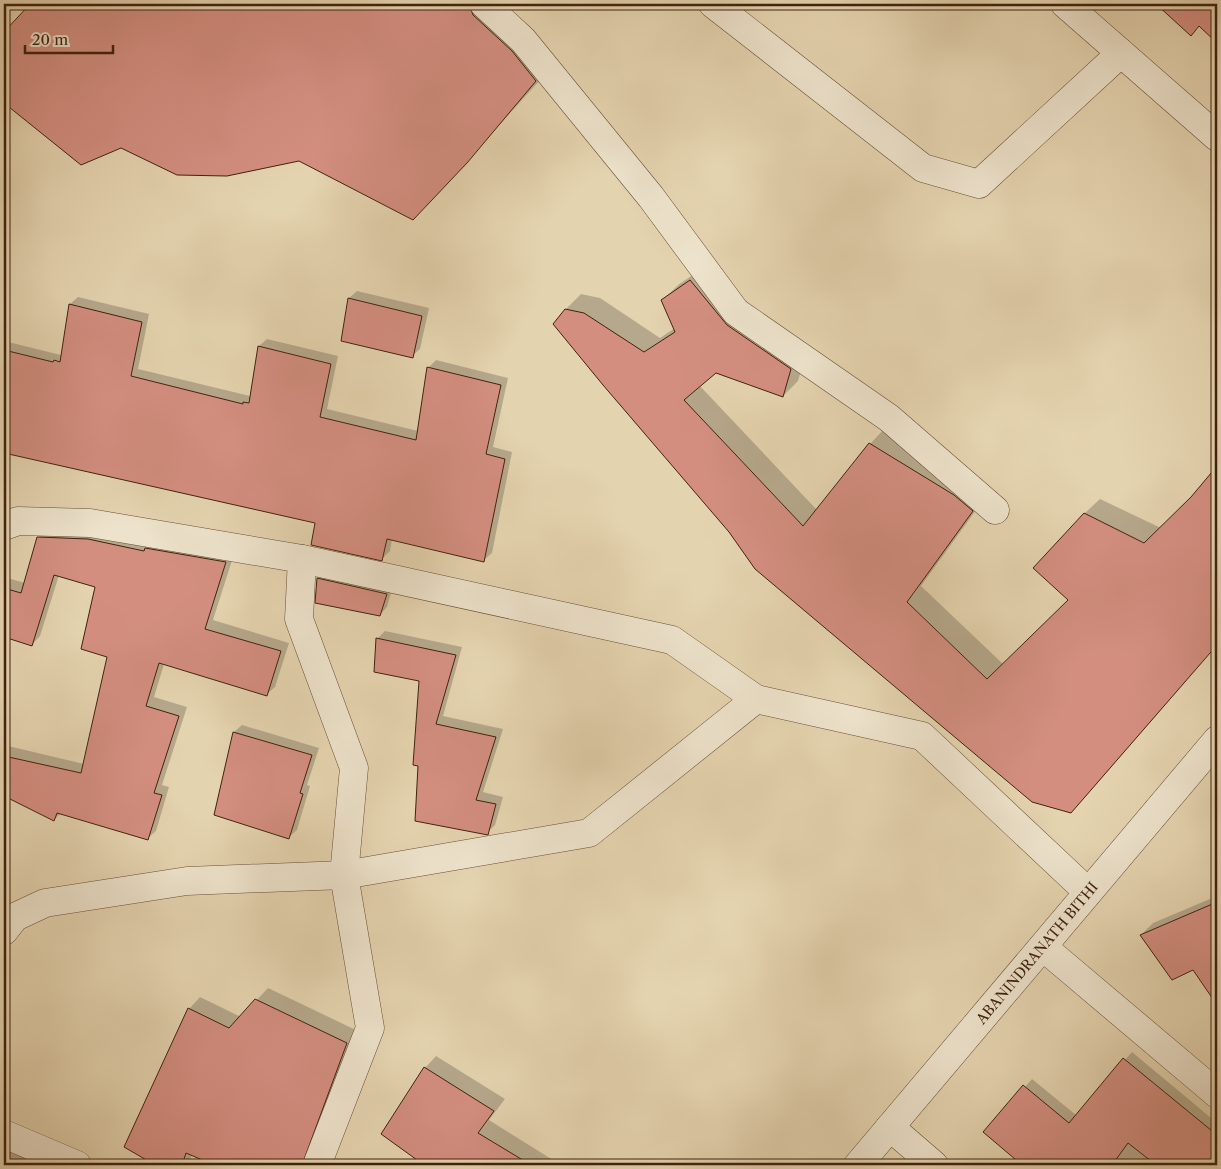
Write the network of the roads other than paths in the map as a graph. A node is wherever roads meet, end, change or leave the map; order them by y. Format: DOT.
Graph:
graph roads {
  1 [pos="484,4"];
  2 [pos="713,4"];
  3 [pos="1065,4"];
  4 [pos="1121,53"];
  5 [pos="1217,137"];
  6 [pos="995,510"];
  7 [pos="4,526"];
  8 [pos="302,559"];
  9 [pos="756,699"];
  10 [pos="1217,740"];
  11 [pos="344,875"];
  12 [pos="1088,892"];
  13 [pos="4,931"];
  14 [pos="1043,947"];
  15 [pos="1217,1094"];
  16 [pos="890,1127"];
  17 [pos="4,1134"];
  18 [pos="77,1165"];
  19 [pos="318,1165"];
  20 [pos="858,1165"];
  21 [pos="934,1165"];
  1 -- 6 [label="street"];
  2 -- 4 [label="street"];
  3 -- 4 [label="street"];
  4 -- 5 [label="street"];
  7 -- 8 [label="street"];
  8 -- 9 [label="street"];
  8 -- 11 [label="street"];
  9 -- 11 [label="street"];
  9 -- 12 [label="street"];
  10 -- 12 [label="street, ABANINDRANATH BITHI"];
  11 -- 13 [label="street"];
  11 -- 19 [label="street"];
  12 -- 14 [label="street, ABANINDRANATH BITHI"];
  14 -- 15 [label="street"];
  14 -- 16 [label="street, ABANINDRANATH BITHI"];
  16 -- 20 [label="street, ABANINDRANATH BITHI"];
  16 -- 21 [label="street"];
  17 -- 18 [label="street"];
}
